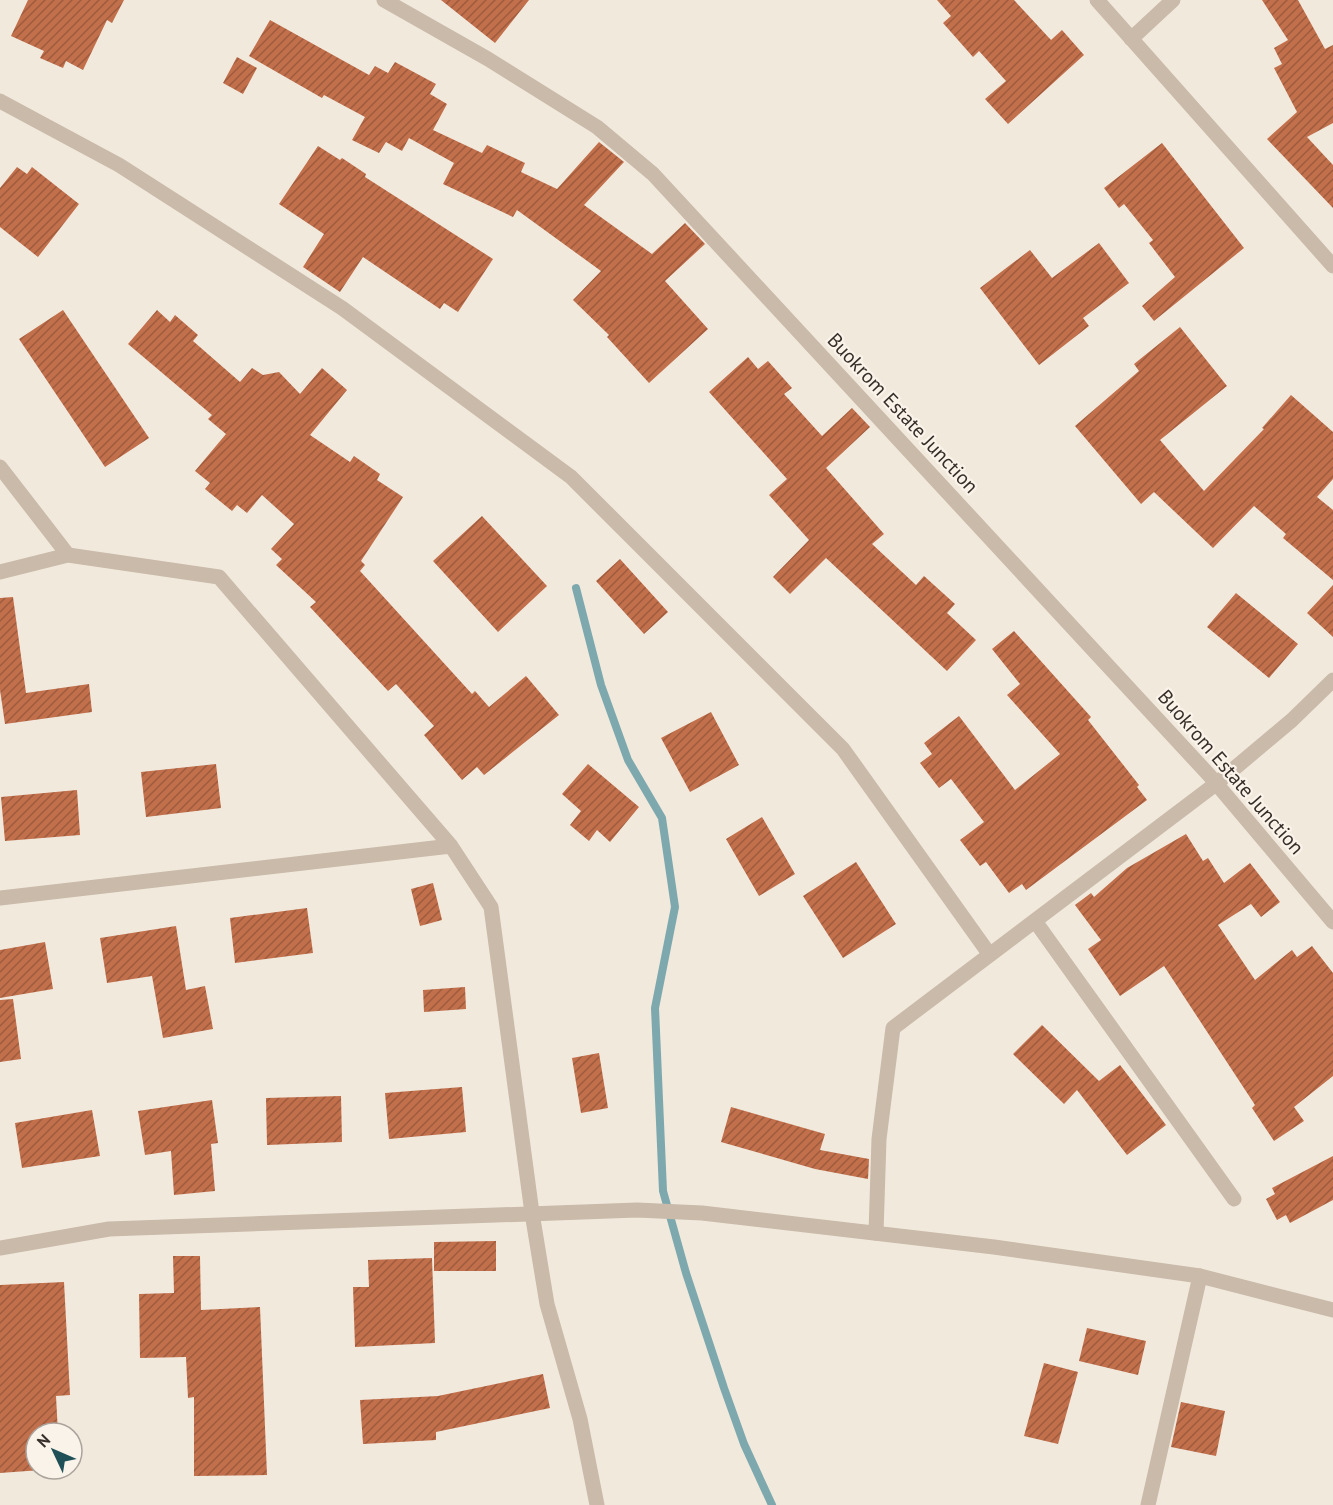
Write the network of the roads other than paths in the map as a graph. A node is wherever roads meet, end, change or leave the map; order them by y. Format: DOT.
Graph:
graph roads {
  1 [pos="384,0"];
  2 [pos="1097,0"];
  3 [pos="1173,0"];
  4 [pos="1131,39"];
  5 [pos="0,101"];
  6 [pos="1333,266"];
  7 [pos="0,467"];
  8 [pos="68,555"];
  9 [pos="0,572"];
  10 [pos="1333,681"];
  11 [pos="1217,783"];
  12 [pos="451,846"];
  13 [pos="0,898"];
  14 [pos="1035,921"];
  15 [pos="1333,922"];
  16 [pos="990,955"];
  17 [pos="1234,1199"];
  18 [pos="532,1213"];
  19 [pos="876,1233"];
  20 [pos="0,1248"];
  21 [pos="1200,1276"];
  22 [pos="1333,1310"];
  23 [pos="597,1505"];
  24 [pos="1148,1505"];
  1 -- 11 [label="street, Buokrom Estate Junction"];
  2 -- 4 [label="street"];
  3 -- 4 [label="street"];
  4 -- 6 [label="street"];
  5 -- 16 [label="street"];
  7 -- 8 [label="street"];
  8 -- 9 [label="street"];
  8 -- 12 [label="street"];
  10 -- 11 [label="street"];
  11 -- 14 [label="street"];
  11 -- 15 [label="street, Buokrom Estate Junction"];
  12 -- 13 [label="street"];
  12 -- 18 [label="street"];
  14 -- 16 [label="street"];
  14 -- 17 [label="street"];
  16 -- 19 [label="street"];
  18 -- 19 [label="street"];
  18 -- 20 [label="street"];
  18 -- 23 [label="street"];
  19 -- 21 [label="street"];
  21 -- 22 [label="street"];
  21 -- 24 [label="street"];
}
